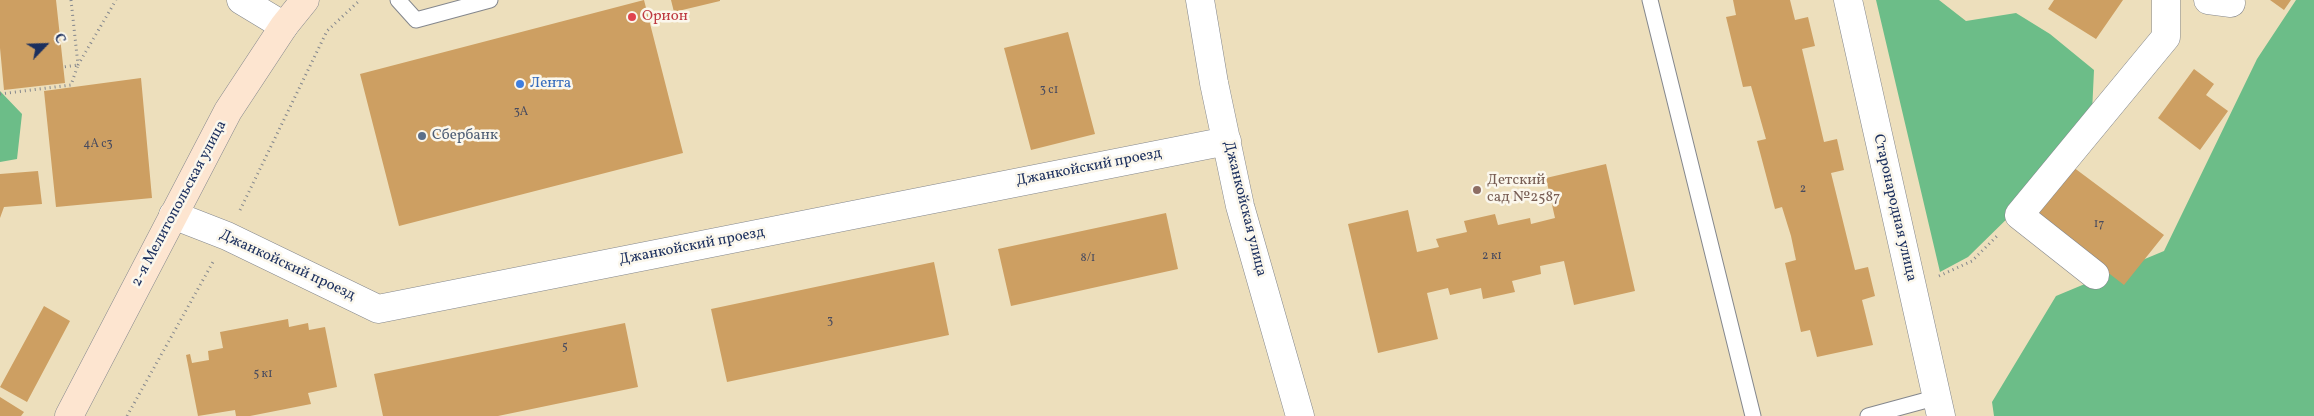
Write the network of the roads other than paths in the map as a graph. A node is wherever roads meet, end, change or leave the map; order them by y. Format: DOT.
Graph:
graph roads {
  1 [pos="241,0"];
  2 [pos="305,0"];
  3 [pos="398,0"];
  4 [pos="490,0"];
  5 [pos="1200,0"];
  6 [pos="1650,0"];
  7 [pos="1848,0"];
  8 [pos="2166,0"];
  9 [pos="284,26"];
  10 [pos="1227,141"];
  11 [pos="173,215"];
  12 [pos="2095,275"];
  13 [pos="1940,406"];
  14 [pos="69,416"];
  15 [pos="1300,416"];
  16 [pos="1753,416"];
  17 [pos="1868,416"];
  1 -- 9 [label="street"];
  2 -- 9 [label="street, 2-я Мелитопольская улица"];
  3 -- 4 [label="lane"];
  5 -- 10 [label="street, Джанкойская улица"];
  6 -- 16 [label="lane"];
  7 -- 13 [label="street, Старонародная улица"];
  8 -- 12 [label="street"];
  9 -- 11 [label="street, 2-я Мелитопольская улица"];
  10 -- 11 [label="street, Джанкойский проезд"];
  10 -- 15 [label="street, Джанкойская улица"];
  11 -- 14 [label="street, 2-я Мелитопольская улица"];
  13 -- 17 [label="lane"];
}
